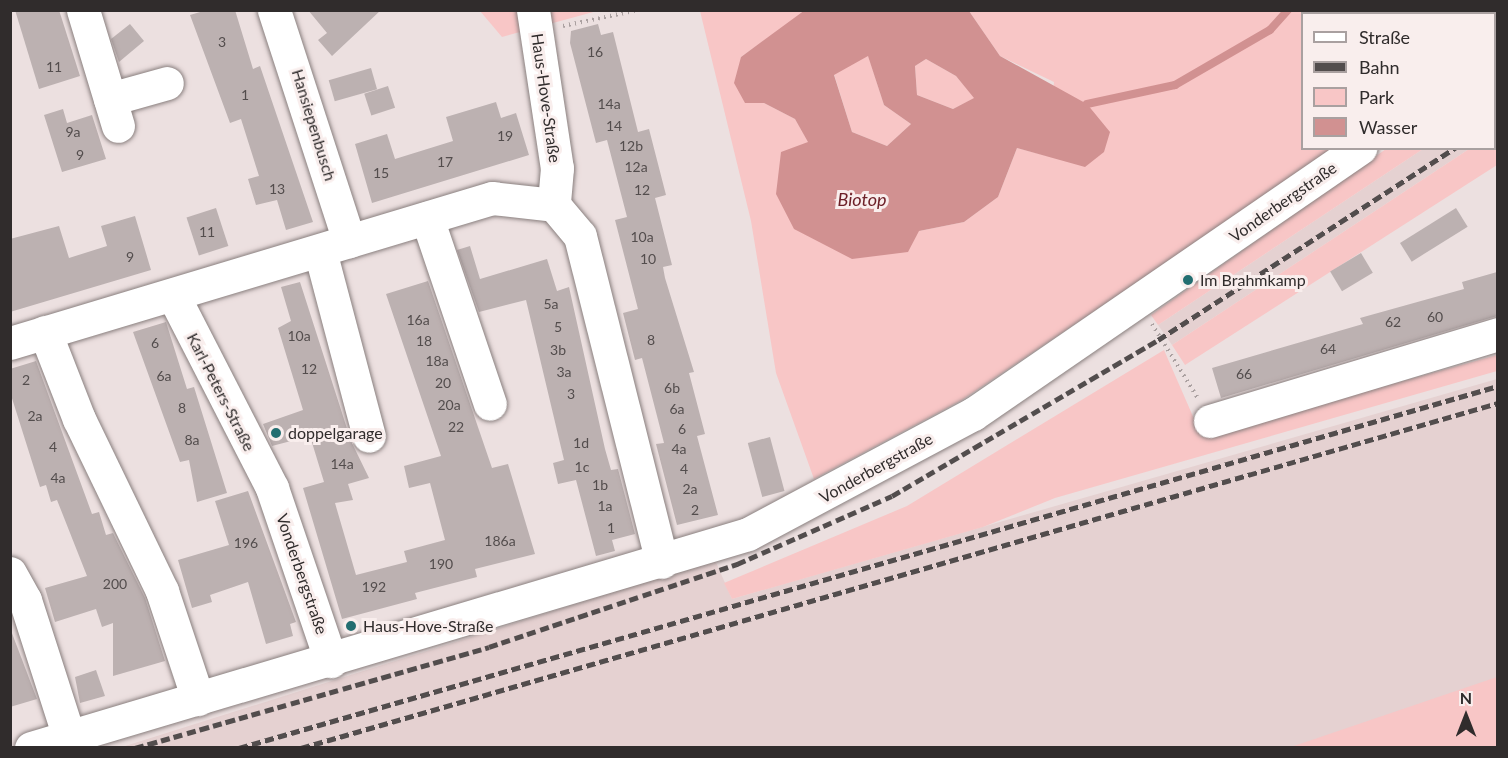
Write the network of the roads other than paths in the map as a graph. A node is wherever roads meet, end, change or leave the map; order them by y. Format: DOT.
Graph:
graph roads {
  1 [pos="83,10"];
  2 [pos="274,10"];
  3 [pos="534,19"];
  4 [pos="167,83"];
  5 [pos="1357,150"];
  6 [pos="554,205"];
  7 [pos="428,218"];
  8 [pos="335,246"];
  9 [pos="173,295"];
  10 [pos="45,332"];
  11 [pos="1497,334"];
  12 [pos="10,343"];
  13 [pos="490,404"];
  14 [pos="1210,421"];
  15 [pos="369,436"];
  16 [pos="272,488"];
  17 [pos="662,562"];
  18 [pos="10,573"];
  19 [pos="331,661"];
  20 [pos="198,699"];
  21 [pos="69,736"];
  22 [pos="31,747"];
  1 -- 4 [label="street"];
  2 -- 8 [label="street, Hansiepenbusch"];
  3 -- 6 [label="street, Haus-Hove-Straße"];
  5 -- 17 [label="street, Vonderbergstraße"];
  6 -- 7 [label="street"];
  6 -- 17 [label="street"];
  7 -- 8 [label="street"];
  7 -- 13 [label="street"];
  8 -- 9 [label="street"];
  8 -- 15 [label="street"];
  9 -- 10 [label="street"];
  9 -- 16 [label="street, Karl-Peters-Straße"];
  10 -- 12 [label="street"];
  10 -- 20 [label="street"];
  11 -- 14 [label="street"];
  16 -- 19 [label="street, Vonderbergstraße"];
  17 -- 19 [label="street, Vonderbergstraße"];
  18 -- 21 [label="street"];
  19 -- 20 [label="street, Vonderbergstraße"];
  20 -- 21 [label="street, Vonderbergstraße"];
  21 -- 22 [label="street, Vonderbergstraße"];
}
